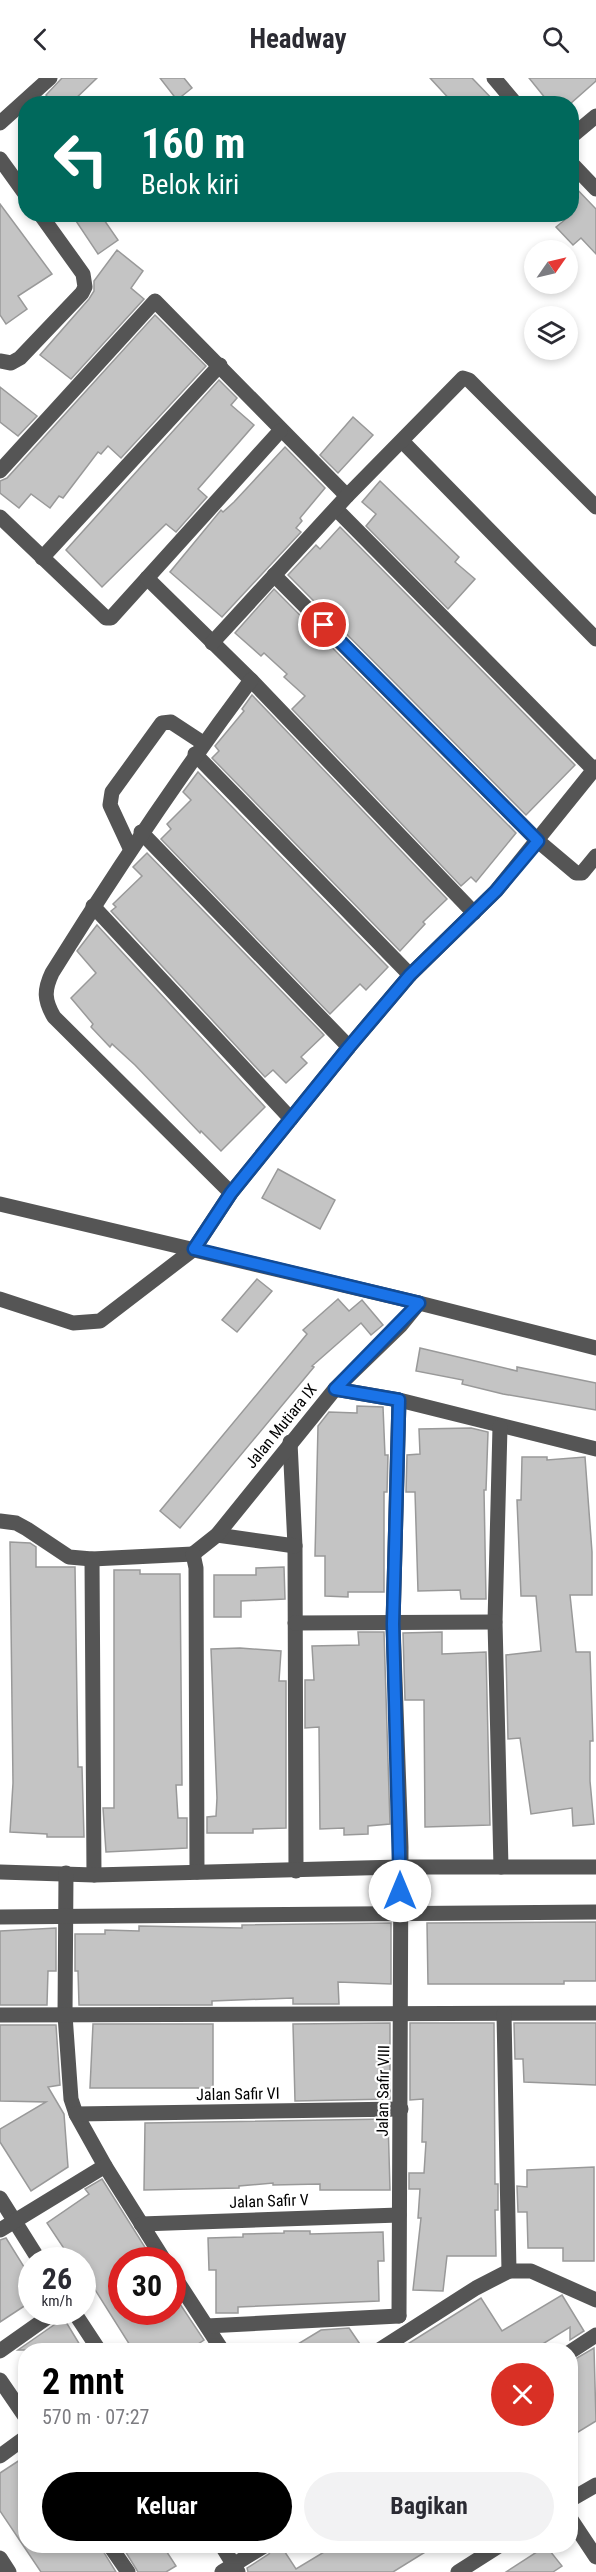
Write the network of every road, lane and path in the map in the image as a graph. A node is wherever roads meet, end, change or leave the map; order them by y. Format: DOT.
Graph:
graph roads {
  1 [pos="50,78"];
  2 [pos="494,78"];
  3 [pos="30,96"];
  4 [pos="509,96"];
  5 [pos="18,107"];
  6 [pos="596,116"];
  7 [pos="0,123"];
  8 [pos="579,130"];
  9 [pos="0,159"];
  10 [pos="579,171"];
  11 [pos="18,184"];
  12 [pos="596,189"];
  13 [pos="46,222"];
  14 [pos="0,361"];
  15 [pos="220,365"];
  16 [pos="280,431"];
  17 [pos="402,441"];
  18 [pos="0,471"];
  19 [pos="347,496"];
  20 [pos="596,507"];
  21 [pos="336,509"];
  22 [pos="0,517"];
  23 [pos="42,558"];
  24 [pos="274,575"];
  25 [pos="147,578"];
  26 [pos="596,639"];
  27 [pos="212,643"];
  28 [pos="251,680"];
  29 [pos="199,749"];
  30 [pos="595,768"];
  31 [pos="141,832"];
  32 [pos="538,841"];
  33 [pos="130,848"];
  34 [pos="596,856"];
  35 [pos="93,906"];
  36 [pos="474,913"];
  37 [pos="410,975"];
  38 [pos="349,1047"];
  39 [pos="291,1119"];
  40 [pos="231,1193"];
  41 [pos="0,1204"];
  42 [pos="194,1249"];
  43 [pos="0,1299"];
  44 [pos="419,1303"];
  45 [pos="596,1348"];
  46 [pos="335,1389"];
  47 [pos="399,1400"];
  48 [pos="500,1427"];
  49 [pos="290,1442"];
  50 [pos="596,1449"];
  51 [pos="0,1521"];
  52 [pos="217,1535"];
  53 [pos="295,1546"];
  54 [pos="193,1554"];
  55 [pos="93,1559"];
  56 [pos="495,1622"];
  57 [pos="295,1623"];
  58 [pos="393,1624"];
  59 [pos="596,1866"];
  60 [pos="400,1867"];
  61 [pos="501,1867"];
  62 [pos="296,1871"];
  63 [pos="0,1872"];
  64 [pos="197,1872"];
  65 [pos="66,1873"];
  66 [pos="94,1875"];
  67 [pos="596,1912"];
  68 [pos="400,1914"];
  69 [pos="66,1916"];
  70 [pos="0,1917"];
  71 [pos="596,2013"];
  72 [pos="65,2014"];
  73 [pos="504,2014"];
  74 [pos="0,2015"];
  75 [pos="402,2016"];
  76 [pos="401,2109"];
  77 [pos="76,2115"];
  78 [pos="105,2166"];
  79 [pos="0,2198"];
  80 [pos="399,2215"];
  81 [pos="141,2224"];
  82 [pos="6,2226"];
  83 [pos="26,2247"];
  84 [pos="156,2247"];
  85 [pos="509,2271"];
  86 [pos="186,2294"];
  87 [pos="596,2300"];
  88 [pos="399,2316"];
  89 [pos="37,2325"];
  90 [pos="83,2325"];
  91 [pos="207,2326"];
  92 [pos="408,2330"];
  93 [pos="596,2335"];
  94 [pos="94,2343"];
  95 [pos="218,2343"];
  96 [pos="389,2343"];
  97 [pos="578,2347"];
  98 [pos="0,2351"];
  99 [pos="0,2380"];
  100 [pos="18,2406"];
  101 [pos="18,2443"];
  102 [pos="0,2456"];
  103 [pos="596,2485"];
  104 [pos="578,2495"];
  105 [pos="578,2530"];
  106 [pos="115,2553"];
  107 [pos="225,2553"];
  108 [pos="254,2553"];
  109 [pos="488,2553"];
  110 [pos="596,2557"];
  111 [pos="0,2558"];
  112 [pos="231,2570"];
  113 [pos="9,2572"];
  114 [pos="128,2572"];
  115 [pos="458,2572"];
  1 -- 3 [label="street"];
  2 -- 4 [label="street"];
  5 -- 7 [label="street"];
  6 -- 8 [label="street"];
  9 -- 11 [label="street"];
  10 -- 12 [label="street"];
  13 -- 14 [label="street"];
  15 -- 16 [label="street"];
  15 -- 18 [label="street"];
  15 -- 23 [label="street"];
  16 -- 19 [label="street"];
  16 -- 25 [label="street"];
  17 -- 19 [label="street"];
  17 -- 20 [label="street"];
  17 -- 26 [label="street"];
  19 -- 21 [label="street"];
  21 -- 24 [label="street"];
  21 -- 30 [label="street"];
  22 -- 23 [label="street"];
  23 -- 25 [label="street"];
  24 -- 27 [label="street"];
  24 -- 32 [label="street"];
  25 -- 27 [label="street"];
  27 -- 28 [label="street"];
  28 -- 29 [label="street"];
  28 -- 36 [label="street"];
  29 -- 31 [label="street"];
  29 -- 33 [label="street"];
  29 -- 37 [label="street"];
  30 -- 32 [label="street"];
  31 -- 33 [label="street"];
  31 -- 38 [label="street"];
  32 -- 34 [label="street"];
  32 -- 36 [label="street"];
  33 -- 35 [label="street"];
  35 -- 39 [label="street"];
  35 -- 40 [label="street"];
  36 -- 37 [label="street"];
  37 -- 38 [label="street"];
  38 -- 39 [label="street"];
  39 -- 40 [label="street"];
  40 -- 42 [label="street"];
  41 -- 42 [label="street"];
  42 -- 43 [label="street"];
  42 -- 44 [label="street"];
  44 -- 45 [label="street"];
  44 -- 46 [label="street, Jalan Mutiara IX"];
  46 -- 47 [label="street"];
  46 -- 49 [label="street, Jalan Mutiara IX"];
  47 -- 48 [label="street"];
  47 -- 58 [label="street, Jalan Safir VIII"];
  48 -- 50 [label="street"];
  48 -- 56 [label="street"];
  49 -- 52 [label="street, Jalan Mutiara IX"];
  49 -- 53 [label="street"];
  51 -- 55 [label="street"];
  52 -- 53 [label="street"];
  52 -- 54 [label="street, Jalan Mutiara IX"];
  53 -- 57 [label="street"];
  54 -- 55 [label="street"];
  54 -- 64 [label="street"];
  55 -- 66 [label="street"];
  56 -- 58 [label="street"];
  56 -- 61 [label="street"];
  57 -- 58 [label="street"];
  57 -- 62 [label="street"];
  58 -- 60 [label="street, Jalan Safir VIII"];
  59 -- 61 [label="street"];
  60 -- 61 [label="street"];
  60 -- 62 [label="street"];
  60 -- 68 [label="street, Jalan Safir VIII"];
  62 -- 64 [label="street"];
  63 -- 65 [label="street"];
  64 -- 66 [label="street"];
  65 -- 66 [label="street"];
  65 -- 69 [label="street"];
  67 -- 68 [label="street"];
  68 -- 69 [label="street"];
  68 -- 75 [label="street, Jalan Safir VIII"];
  69 -- 70 [label="street"];
  69 -- 72 [label="street"];
  71 -- 73 [label="street"];
  72 -- 74 [label="street"];
  72 -- 75 [label="street"];
  72 -- 77 [label="street"];
  73 -- 75 [label="street"];
  73 -- 85 [label="street"];
  75 -- 76 [label="street, Jalan Safir VIII"];
  76 -- 77 [label="street, Jalan Safir VI"];
  76 -- 80 [label="street, Jalan Safir VIII"];
  77 -- 78 [label="street"];
  78 -- 81 [label="street"];
  78 -- 82 [label="street"];
  79 -- 82 [label="street"];
  80 -- 81 [label="street, Jalan Safir V"];
  80 -- 88 [label="street, Jalan Safir VIII"];
  81 -- 84 [label="street"];
  82 -- 83 [label="street"];
  85 -- 87 [label="street"];
  85 -- 92 [label="street"];
  86 -- 91 [label="street"];
  88 -- 91 [label="street"];
  88 -- 92 [label="street"];
  89 -- 98 [label="street"];
  90 -- 94 [label="street"];
  91 -- 95 [label="street"];
  92 -- 96 [label="street"];
  93 -- 97 [label="street"];
  99 -- 100 [label="street"];
  101 -- 102 [label="street"];
  103 -- 104 [label="street"];
  105 -- 110 [label="street"];
  106 -- 114 [label="street"];
  107 -- 112 [label="street"];
  108 -- 112 [label="street"];
  109 -- 115 [label="street"];
  111 -- 113 [label="street"];
}
